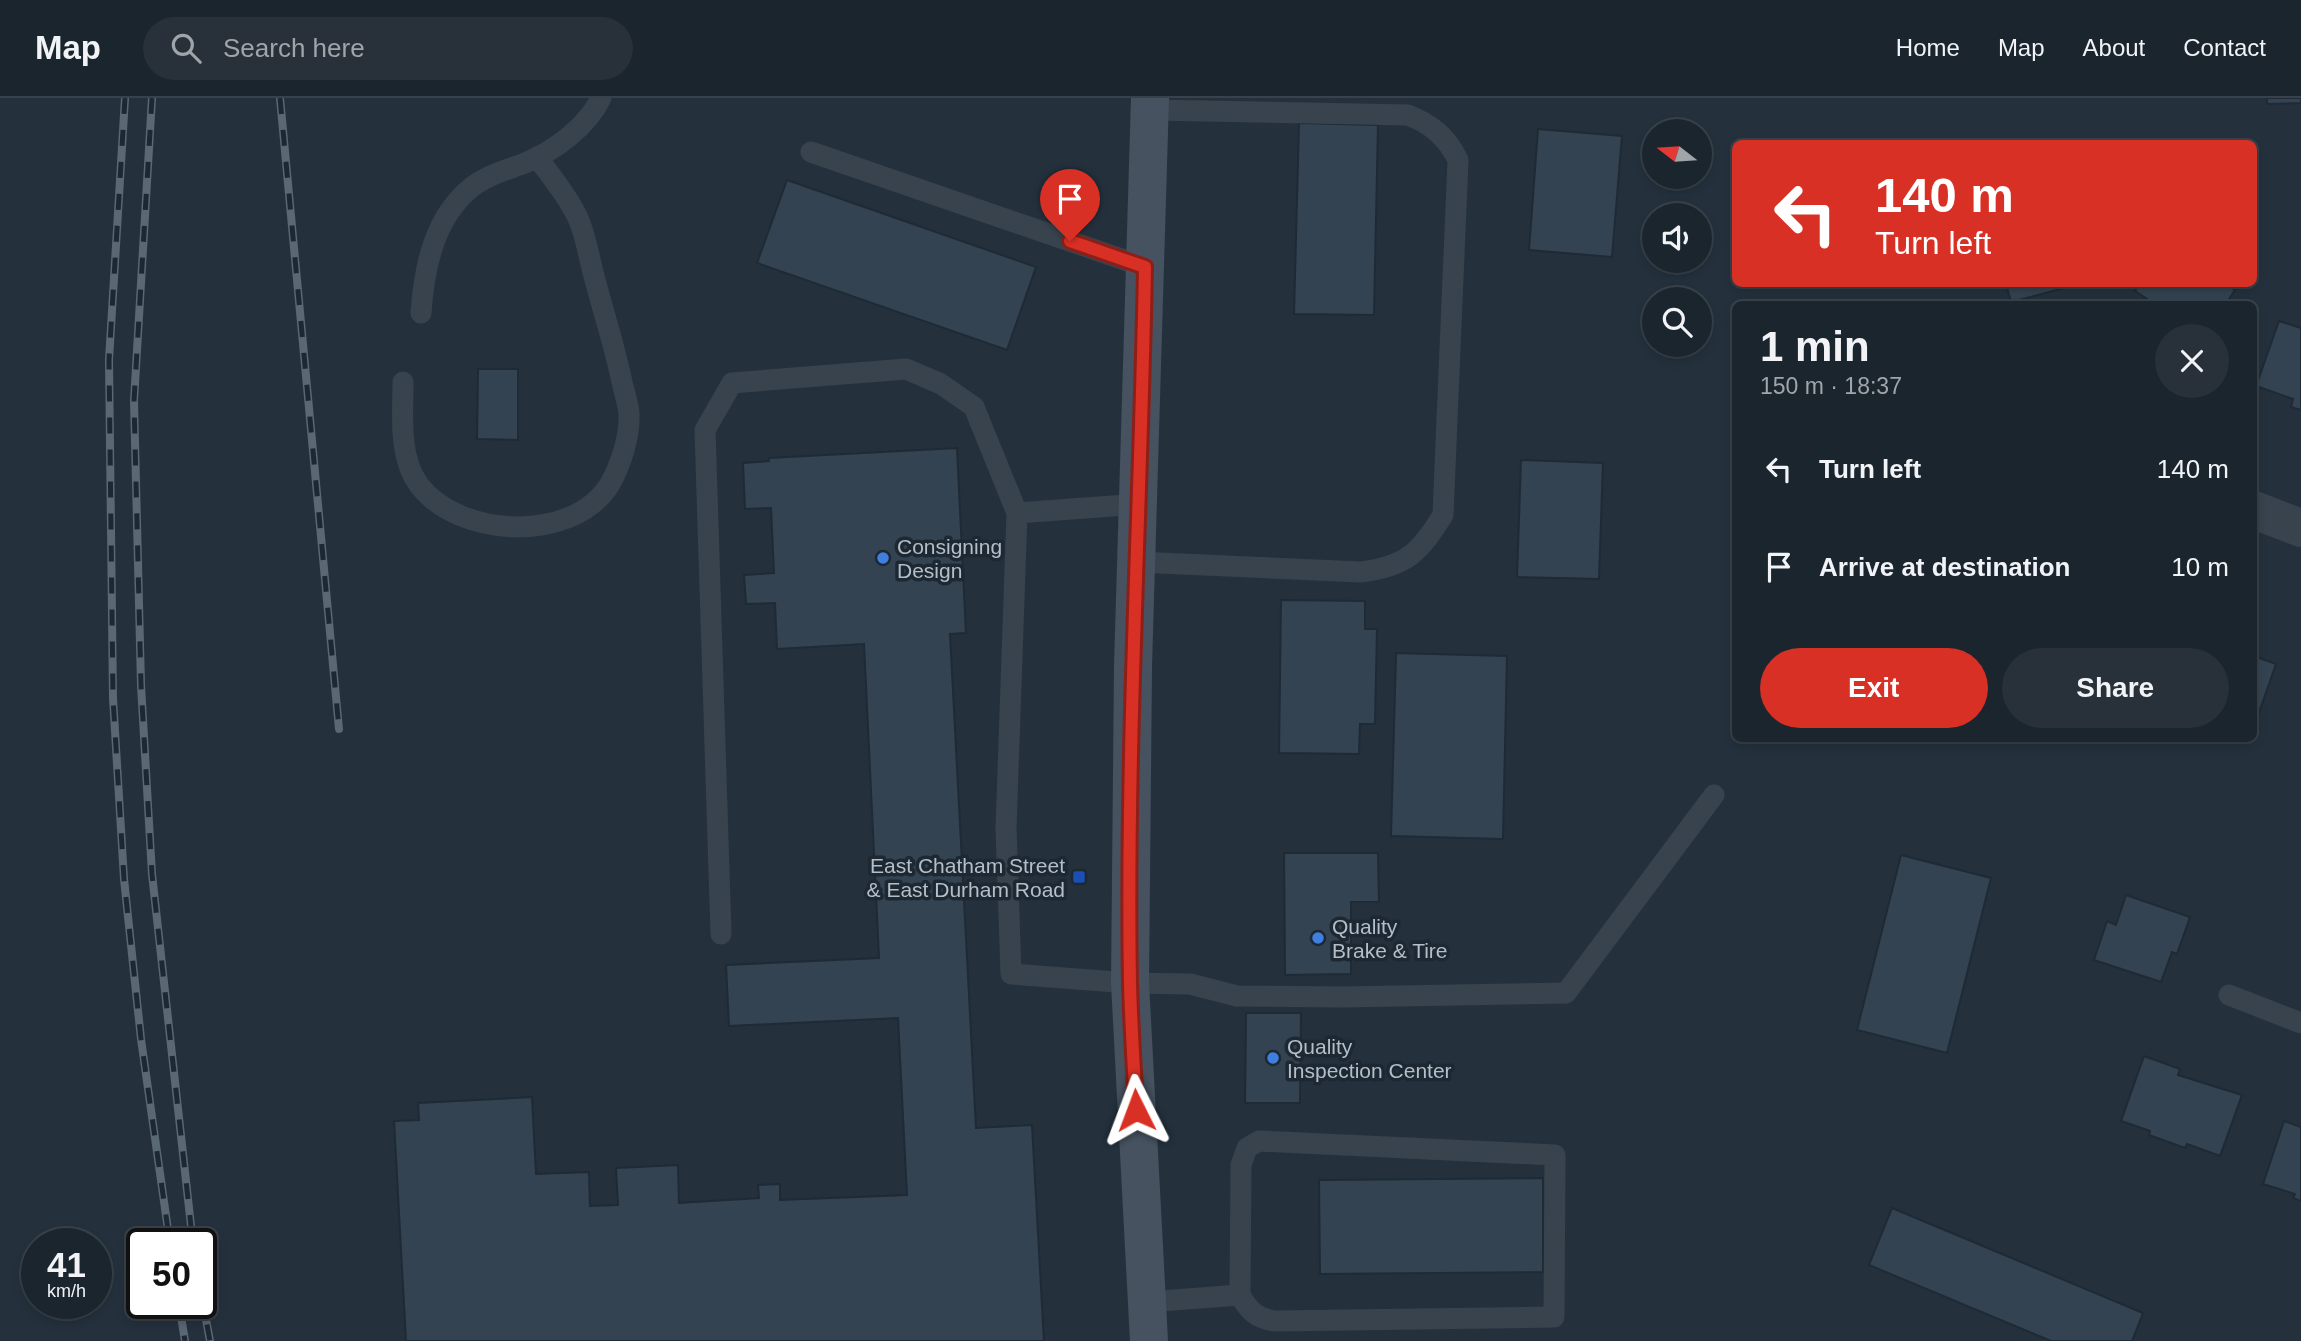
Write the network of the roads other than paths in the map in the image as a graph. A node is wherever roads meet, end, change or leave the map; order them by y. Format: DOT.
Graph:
graph roads {
  1 [pos="601,98"];
  2 [pos="1150,104"];
  3 [pos="811,152"];
  4 [pos="537,157"];
  5 [pos="1145,267"];
  6 [pos="421,313"];
  7 [pos="403,382"];
  8 [pos="1140,504"];
  9 [pos="2257,511"];
  10 [pos="1017,513"];
  11 [pos="2301,528"];
  12 [pos="1137,562"];
  13 [pos="1714,795"];
  14 [pos="721,934"];
  15 [pos="1130,983"];
  16 [pos="2229,995"];
  17 [pos="2301,1023"];
  18 [pos="1240,1295"];
  19 [pos="1146,1301"];
  20 [pos="1149,1341"];
  1 -- 4 [label="lane"];
  2 -- 5 [label="main road"];
  2 -- 12 [label="lane"];
  3 -- 5 [label="lane"];
  4 -- 6 [label="lane"];
  4 -- 7 [label="lane"];
  5 -- 8 [label="main road"];
  8 -- 10 [label="lane"];
  8 -- 12 [label="main road"];
  9 -- 11 [label="street"];
  10 -- 14 [label="lane"];
  10 -- 15 [label="lane"];
  12 -- 15 [label="main road"];
  13 -- 15 [label="lane"];
  15 -- 19 [label="main road"];
  16 -- 17 [label="lane"];
  18 -- 18 [label="lane"];
  18 -- 19 [label="lane"];
  19 -- 20 [label="main road"];
}
